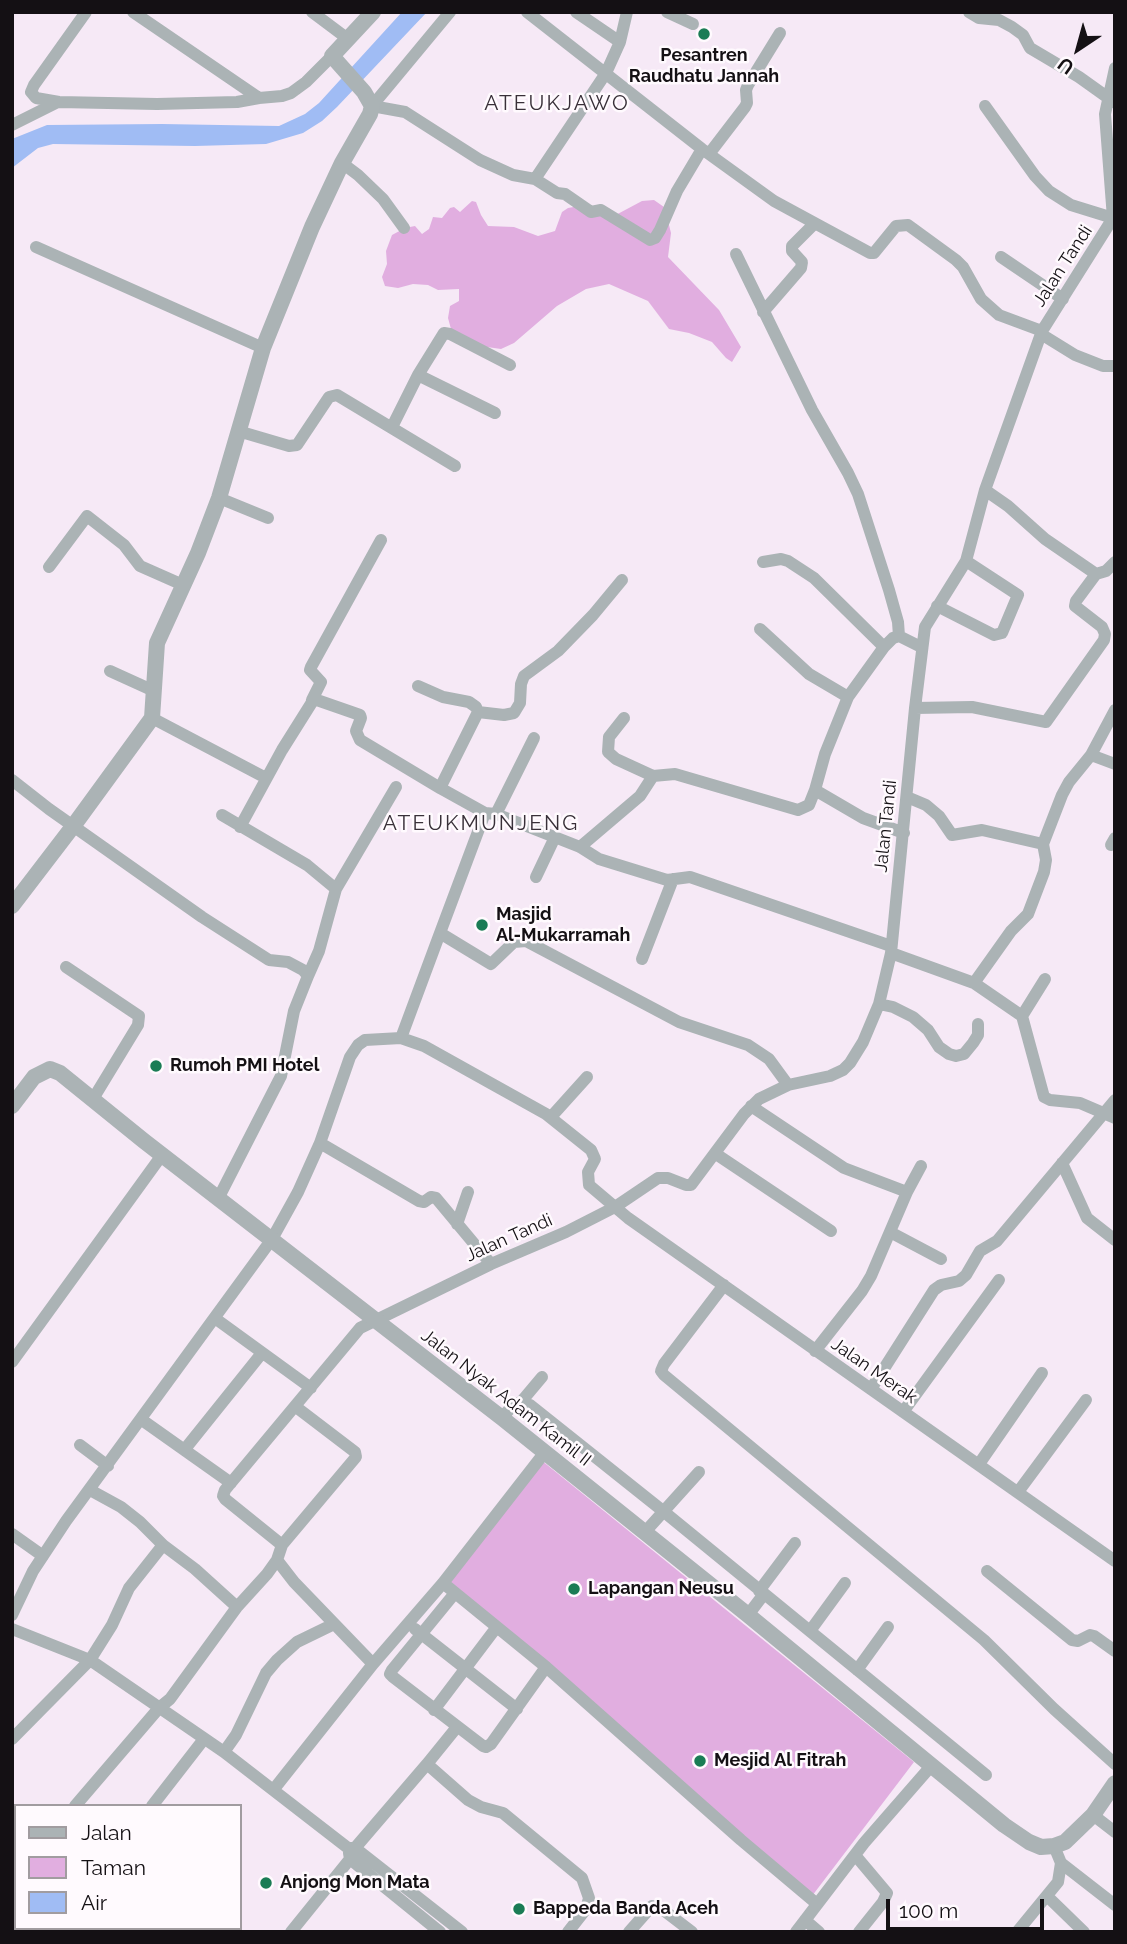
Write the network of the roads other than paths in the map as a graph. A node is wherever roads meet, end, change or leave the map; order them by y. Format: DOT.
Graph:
graph roads {
  1 [pos="86,12"];
  2 [pos="133,12"];
  3 [pos="312,12"];
  4 [pos="373,12"];
  5 [pos="450,12"];
  6 [pos="527,12"];
  7 [pos="576,12"];
  8 [pos="627,12"];
  9 [pos="667,12"];
  10 [pos="969,12"];
  11 [pos="693,24"];
  12 [pos="780,33"];
  13 [pos="348,39"];
  14 [pos="620,42"];
  15 [pos="335,60"];
  16 [pos="1115,68"];
  17 [pos="606,73"];
  18 [pos="259,98"];
  19 [pos="368,99"];
  20 [pos="1112,100"];
  21 [pos="58,102"];
  22 [pos="985,106"];
  23 [pos="12,125"];
  24 [pos="706,152"];
  25 [pos="342,163"];
  26 [pos="536,179"];
  27 [pos="1113,218"];
  28 [pos="814,223"];
  29 [pos="404,228"];
  30 [pos="36,247"];
  31 [pos="736,254"];
  32 [pos="1001,257"];
  33 [pos="1063,299"];
  34 [pos="763,312"];
  35 [pos="1041,333"];
  36 [pos="263,348"];
  37 [pos="510,366"];
  38 [pos="1115,366"];
  39 [pos="418,375"];
  40 [pos="495,414"];
  41 [pos="392,427"];
  42 [pos="239,431"];
  43 [pos="454,466"];
  44 [pos="985,490"];
  45 [pos="219,498"];
  46 [pos="268,517"];
  47 [pos="381,540"];
  48 [pos="965,561"];
  49 [pos="763,562"];
  50 [pos="1115,562"];
  51 [pos="49,567"];
  52 [pos="1096,574"];
  53 [pos="622,580"];
  54 [pos="183,585"];
  55 [pos="937,606"];
  56 [pos="760,629"];
  57 [pos="899,636"];
  58 [pos="884,647"];
  59 [pos="921,647"];
  60 [pos="110,671"];
  61 [pos="418,686"];
  62 [pos="154,691"];
  63 [pos="848,697"];
  64 [pos="312,700"];
  65 [pos="915,708"];
  66 [pos="1115,710"];
  67 [pos="478,712"];
  68 [pos="152,718"];
  69 [pos="624,718"];
  70 [pos="534,738"];
  71 [pos="1091,755"];
  72 [pos="1115,764"];
  73 [pos="653,776"];
  74 [pos="266,778"];
  75 [pos="12,780"];
  76 [pos="396,787"];
  77 [pos="440,788"];
  78 [pos="815,790"];
  79 [pos="907,797"];
  80 [pos="490,814"];
  81 [pos="222,815"];
  82 [pos="74,825"];
  83 [pos="240,827"];
  84 [pos="904,833"];
  85 [pos="555,837"];
  86 [pos="1043,844"];
  87 [pos="580,847"];
  88 [pos="536,877"];
  89 [pos="673,879"];
  90 [pos="336,889"];
  91 [pos="12,906"];
  92 [pos="440,933"];
  93 [pos="891,949"];
  94 [pos="642,960"];
  95 [pos="66,967"];
  96 [pos="308,976"];
  97 [pos="1045,979"];
  98 [pos="974,983"];
  99 [pos="879,1004"];
  100 [pos="1022,1016"];
  101 [pos="978,1024"];
  102 [pos="401,1038"];
  103 [pos="587,1077"];
  104 [pos="788,1085"];
  105 [pos="93,1100"];
  106 [pos="1115,1100"];
  107 [pos="12,1106"];
  108 [pos="751,1106"];
  109 [pos="1110,1116"];
  110 [pos="551,1117"];
  111 [pos="320,1143"];
  112 [pos="716,1154"];
  113 [pos="162,1155"];
  114 [pos="1062,1163"];
  115 [pos="921,1166"];
  116 [pos="468,1192"];
  117 [pos="907,1192"];
  118 [pos="219,1197"];
  119 [pos="615,1207"];
  120 [pos="457,1224"];
  121 [pos="831,1231"];
  122 [pos="890,1232"];
  123 [pos="272,1239"];
  124 [pos="1115,1240"];
  125 [pos="941,1259"];
  126 [pos="491,1264"];
  127 [pos="999,1280"];
  128 [pos="724,1285"];
  129 [pos="216,1319"];
  130 [pos="374,1320"];
  131 [pos="815,1351"];
  132 [pos="262,1353"];
  133 [pos="12,1362"];
  134 [pos="1042,1373"];
  135 [pos="542,1377"];
  136 [pos="311,1388"];
  137 [pos="871,1389"];
  138 [pos="1086,1400"];
  139 [pos="521,1402"];
  140 [pos="296,1407"];
  141 [pos="903,1412"];
  142 [pos="502,1418"];
  143 [pos="142,1420"];
  144 [pos="80,1445"];
  145 [pos="184,1448"];
  146 [pos="545,1452"];
  147 [pos="979,1464"];
  148 [pos="108,1466"];
  149 [pos="699,1472"];
  150 [pos="231,1483"];
  151 [pos="90,1490"];
  152 [pos="1018,1492"];
  153 [pos="663,1511"];
  154 [pos="645,1532"];
  155 [pos="12,1534"];
  156 [pos="795,1543"];
  157 [pos="163,1545"];
  158 [pos="282,1545"];
  159 [pos="43,1556"];
  160 [pos="277,1560"];
  161 [pos="1115,1561"];
  162 [pos="987,1571"];
  163 [pos="267,1574"];
  164 [pos="294,1582"];
  165 [pos="443,1583"];
  166 [pos="845,1583"];
  167 [pos="762,1592"];
  168 [pos="455,1593"];
  169 [pos="237,1607"];
  170 [pos="12,1615"];
  171 [pos="748,1615"];
  172 [pos="334,1624"];
  173 [pos="408,1624"];
  174 [pos="496,1628"];
  175 [pos="888,1628"];
  176 [pos="12,1629"];
  177 [pos="810,1631"];
  178 [pos="421,1634"];
  179 [pos="1115,1651"];
  180 [pos="90,1660"];
  181 [pos="373,1664"];
  182 [pos="547,1667"];
  183 [pos="466,1669"];
  184 [pos="857,1670"];
  185 [pos="159,1708"];
  186 [pos="517,1709"];
  187 [pos="434,1710"];
  188 [pos="457,1727"];
  189 [pos="12,1739"];
  190 [pos="204,1739"];
  191 [pos="224,1752"];
  192 [pos="1115,1763"];
  193 [pos="427,1764"];
  194 [pos="932,1765"];
  195 [pos="986,1775"];
  196 [pos="1115,1783"];
  197 [pos="274,1789"];
  198 [pos="77,1804"];
  199 [pos="154,1804"];
  200 [pos="1093,1815"];
  201 [pos="1115,1832"];
  202 [pos="1054,1846"];
  203 [pos="351,1852"];
  204 [pos="855,1855"];
  205 [pos="1061,1863"];
  206 [pos="1048,1897"];
  207 [pos="817,1904"];
  208 [pos="1115,1905"];
  209 [pos="805,1920"];
  210 [pos="292,1932"];
  211 [pos="440,1932"];
  212 [pos="462,1932"];
  213 [pos="568,1932"];
  214 [pos="629,1932"];
  215 [pos="692,1932"];
  216 [pos="796,1932"];
  217 [pos="819,1932"];
  218 [pos="859,1932"];
  219 [pos="1017,1932"];
  220 [pos="1084,1932"];
  1 -- 21 [label="street"];
  2 -- 18 [label="street"];
  3 -- 13 [label="street"];
  4 -- 13 [label="street"];
  5 -- 19 [label="street"];
  6 -- 17 [label="street"];
  7 -- 14 [label="street"];
  8 -- 14 [label="street"];
  9 -- 11 [label="street"];
  10 -- 20 [label="street"];
  12 -- 24 [label="street"];
  13 -- 15 [label="street"];
  14 -- 17 [label="street"];
  15 -- 18 [label="street"];
  15 -- 19 [label="street"];
  16 -- 20 [label="street, Jalan Tandi"];
  17 -- 24 [label="street"];
  17 -- 26 [label="street"];
  18 -- 21 [label="street"];
  19 -- 25 [label="street"];
  19 -- 26 [label="street"];
  20 -- 27 [label="street, Jalan Tandi"];
  21 -- 23 [label="street"];
  22 -- 27 [label="street"];
  24 -- 26 [label="street"];
  24 -- 28 [label="street"];
  25 -- 29 [label="street"];
  25 -- 36 [label="street"];
  27 -- 33 [label="street, Jalan Tandi"];
  28 -- 34 [label="street"];
  28 -- 35 [label="street"];
  30 -- 36 [label="street"];
  31 -- 34 [label="street"];
  32 -- 33 [label="street"];
  33 -- 35 [label="street, Jalan Tandi"];
  34 -- 57 [label="street"];
  35 -- 38 [label="street"];
  35 -- 44 [label="street, Jalan Tandi"];
  36 -- 42 [label="street"];
  37 -- 39 [label="street"];
  39 -- 40 [label="street"];
  39 -- 41 [label="street"];
  41 -- 42 [label="street"];
  41 -- 43 [label="street"];
  42 -- 45 [label="street"];
  44 -- 48 [label="street, Jalan Tandi"];
  44 -- 52 [label="street"];
  45 -- 46 [label="street"];
  45 -- 54 [label="street"];
  47 -- 64 [label="street"];
  48 -- 55 [label="street, Jalan Tandi"];
  48 -- 55 [label="street"];
  49 -- 58 [label="street"];
  50 -- 52 [label="street"];
  51 -- 54 [label="street"];
  52 -- 65 [label="street"];
  53 -- 67 [label="street"];
  54 -- 62 [label="street"];
  55 -- 59 [label="street, Jalan Tandi"];
  56 -- 63 [label="street"];
  57 -- 58 [label="street"];
  57 -- 59 [label="street"];
  58 -- 63 [label="street"];
  59 -- 65 [label="street, Jalan Tandi"];
  60 -- 62 [label="street"];
  61 -- 67 [label="street"];
  62 -- 68 [label="street"];
  63 -- 78 [label="street"];
  64 -- 74 [label="street"];
  64 -- 77 [label="street"];
  65 -- 79 [label="street, Jalan Tandi"];
  66 -- 71 [label="street"];
  67 -- 77 [label="street"];
  68 -- 74 [label="street"];
  68 -- 82 [label="street"];
  69 -- 73 [label="street"];
  70 -- 80 [label="street"];
  71 -- 72 [label="street"];
  71 -- 86 [label="street"];
  73 -- 78 [label="street"];
  73 -- 87 [label="street"];
  74 -- 83 [label="street"];
  75 -- 82 [label="street"];
  76 -- 90 [label="street"];
  77 -- 80 [label="street"];
  78 -- 84 [label="street"];
  79 -- 84 [label="street, Jalan Tandi"];
  79 -- 86 [label="street"];
  80 -- 85 [label="street"];
  80 -- 92 [label="street"];
  81 -- 83 [label="street"];
  82 -- 91 [label="street"];
  82 -- 96 [label="street"];
  83 -- 90 [label="street"];
  84 -- 93 [label="street, Jalan Tandi"];
  85 -- 87 [label="street"];
  85 -- 88 [label="street"];
  86 -- 98 [label="street"];
  87 -- 89 [label="street"];
  89 -- 93 [label="street"];
  89 -- 94 [label="street"];
  90 -- 96 [label="street"];
  92 -- 102 [label="street"];
  92 -- 104 [label="street"];
  93 -- 98 [label="street"];
  93 -- 99 [label="street, Jalan Tandi"];
  95 -- 105 [label="street"];
  96 -- 118 [label="street"];
  97 -- 100 [label="street"];
  98 -- 100 [label="street"];
  99 -- 101 [label="street"];
  99 -- 104 [label="street, Jalan Tandi"];
  100 -- 109 [label="street"];
  102 -- 110 [label="street"];
  102 -- 111 [label="street"];
  103 -- 110 [label="street"];
  104 -- 108 [label="street, Jalan Tandi"];
  105 -- 107 [label="street, Jalan Nyak Adam Kamil II"];
  105 -- 113 [label="street, Jalan Nyak Adam Kamil II"];
  106 -- 109 [label="street"];
  108 -- 112 [label="street, Jalan Tandi"];
  108 -- 117 [label="street"];
  109 -- 114 [label="street"];
  110 -- 119 [label="street, Jalan Merak"];
  111 -- 120 [label="street"];
  111 -- 123 [label="street"];
  112 -- 119 [label="street, Jalan Tandi"];
  112 -- 121 [label="street"];
  113 -- 118 [label="street, Jalan Nyak Adam Kamil II"];
  113 -- 133 [label="street"];
  114 -- 124 [label="street"];
  114 -- 137 [label="street"];
  115 -- 117 [label="street"];
  116 -- 120 [label="street"];
  117 -- 122 [label="street"];
  118 -- 123 [label="street, Jalan Nyak Adam Kamil II"];
  119 -- 126 [label="street, Jalan Tandi"];
  119 -- 128 [label="street, Jalan Merak"];
  120 -- 126 [label="street"];
  122 -- 125 [label="street"];
  122 -- 131 [label="street"];
  123 -- 129 [label="street"];
  123 -- 130 [label="street, Jalan Nyak Adam Kamil II"];
  126 -- 130 [label="street, Jalan Tandi"];
  127 -- 141 [label="street"];
  128 -- 131 [label="street, Jalan Merak"];
  128 -- 192 [label="street"];
  129 -- 132 [label="street"];
  129 -- 143 [label="street"];
  130 -- 136 [label="street, Jalan Tandi"];
  130 -- 142 [label="street, Jalan Nyak Adam Kamil II"];
  131 -- 137 [label="street, Jalan Merak"];
  132 -- 136 [label="street"];
  132 -- 145 [label="street"];
  134 -- 147 [label="street"];
  135 -- 139 [label="street"];
  136 -- 140 [label="street, Jalan Tandi"];
  137 -- 141 [label="street, Jalan Merak"];
  138 -- 152 [label="street"];
  139 -- 142 [label="street"];
  139 -- 153 [label="street"];
  140 -- 150 [label="street, Jalan Tandi"];
  140 -- 158 [label="street"];
  141 -- 147 [label="street, Jalan Merak"];
  142 -- 146 [label="street, Jalan Nyak Adam Kamil II"];
  143 -- 145 [label="street"];
  143 -- 148 [label="street"];
  144 -- 148 [label="street"];
  145 -- 150 [label="street"];
  146 -- 154 [label="street, Jalan Nyak Adam Kamil II"];
  146 -- 165 [label="street"];
  147 -- 152 [label="street, Jalan Merak"];
  148 -- 151 [label="street"];
  149 -- 153 [label="street"];
  150 -- 158 [label="street"];
  151 -- 157 [label="street"];
  151 -- 159 [label="street"];
  152 -- 161 [label="street, Jalan Merak"];
  153 -- 154 [label="street"];
  153 -- 167 [label="street"];
  154 -- 171 [label="street, Jalan Nyak Adam Kamil II"];
  155 -- 159 [label="street"];
  156 -- 167 [label="street"];
  157 -- 169 [label="street"];
  157 -- 180 [label="street"];
  158 -- 160 [label="street"];
  159 -- 170 [label="street"];
  160 -- 163 [label="street"];
  160 -- 164 [label="street"];
  162 -- 179 [label="street"];
  163 -- 164 [label="street"];
  163 -- 169 [label="street"];
  164 -- 172 [label="street"];
  165 -- 168 [label="street"];
  165 -- 173 [label="street"];
  166 -- 177 [label="street"];
  167 -- 171 [label="street"];
  167 -- 177 [label="street"];
  168 -- 174 [label="street"];
  168 -- 178 [label="street"];
  169 -- 185 [label="street"];
  171 -- 194 [label="street, Jalan Nyak Adam Kamil II"];
  172 -- 181 [label="street"];
  172 -- 191 [label="street"];
  173 -- 178 [label="street"];
  173 -- 181 [label="street"];
  174 -- 182 [label="street"];
  174 -- 183 [label="street"];
  175 -- 184 [label="street"];
  176 -- 180 [label="street"];
  177 -- 184 [label="street"];
  178 -- 183 [label="street"];
  178 -- 187 [label="street"];
  180 -- 185 [label="street"];
  180 -- 189 [label="street"];
  181 -- 197 [label="street"];
  182 -- 186 [label="street"];
  182 -- 207 [label="street"];
  183 -- 186 [label="street"];
  183 -- 187 [label="street"];
  184 -- 195 [label="street"];
  185 -- 190 [label="street"];
  185 -- 198 [label="street"];
  186 -- 188 [label="street"];
  187 -- 188 [label="street"];
  188 -- 193 [label="street"];
  190 -- 191 [label="street"];
  190 -- 199 [label="street"];
  191 -- 197 [label="street"];
  193 -- 203 [label="street"];
  193 -- 213 [label="street"];
  194 -- 202 [label="street, Jalan Nyak Adam Kamil II"];
  194 -- 204 [label="street"];
  196 -- 200 [label="street"];
  197 -- 203 [label="street"];
  200 -- 201 [label="street"];
  200 -- 202 [label="street"];
  202 -- 205 [label="street"];
  203 -- 210 [label="street"];
  203 -- 211 [label="street"];
  203 -- 212 [label="street"];
  204 -- 207 [label="street"];
  204 -- 218 [label="street"];
  205 -- 206 [label="street"];
  205 -- 208 [label="street"];
  206 -- 219 [label="street"];
  206 -- 220 [label="street"];
  207 -- 209 [label="street"];
  209 -- 216 [label="street"];
  209 -- 217 [label="street"];
  214 -- 215 [label="street"];
}
